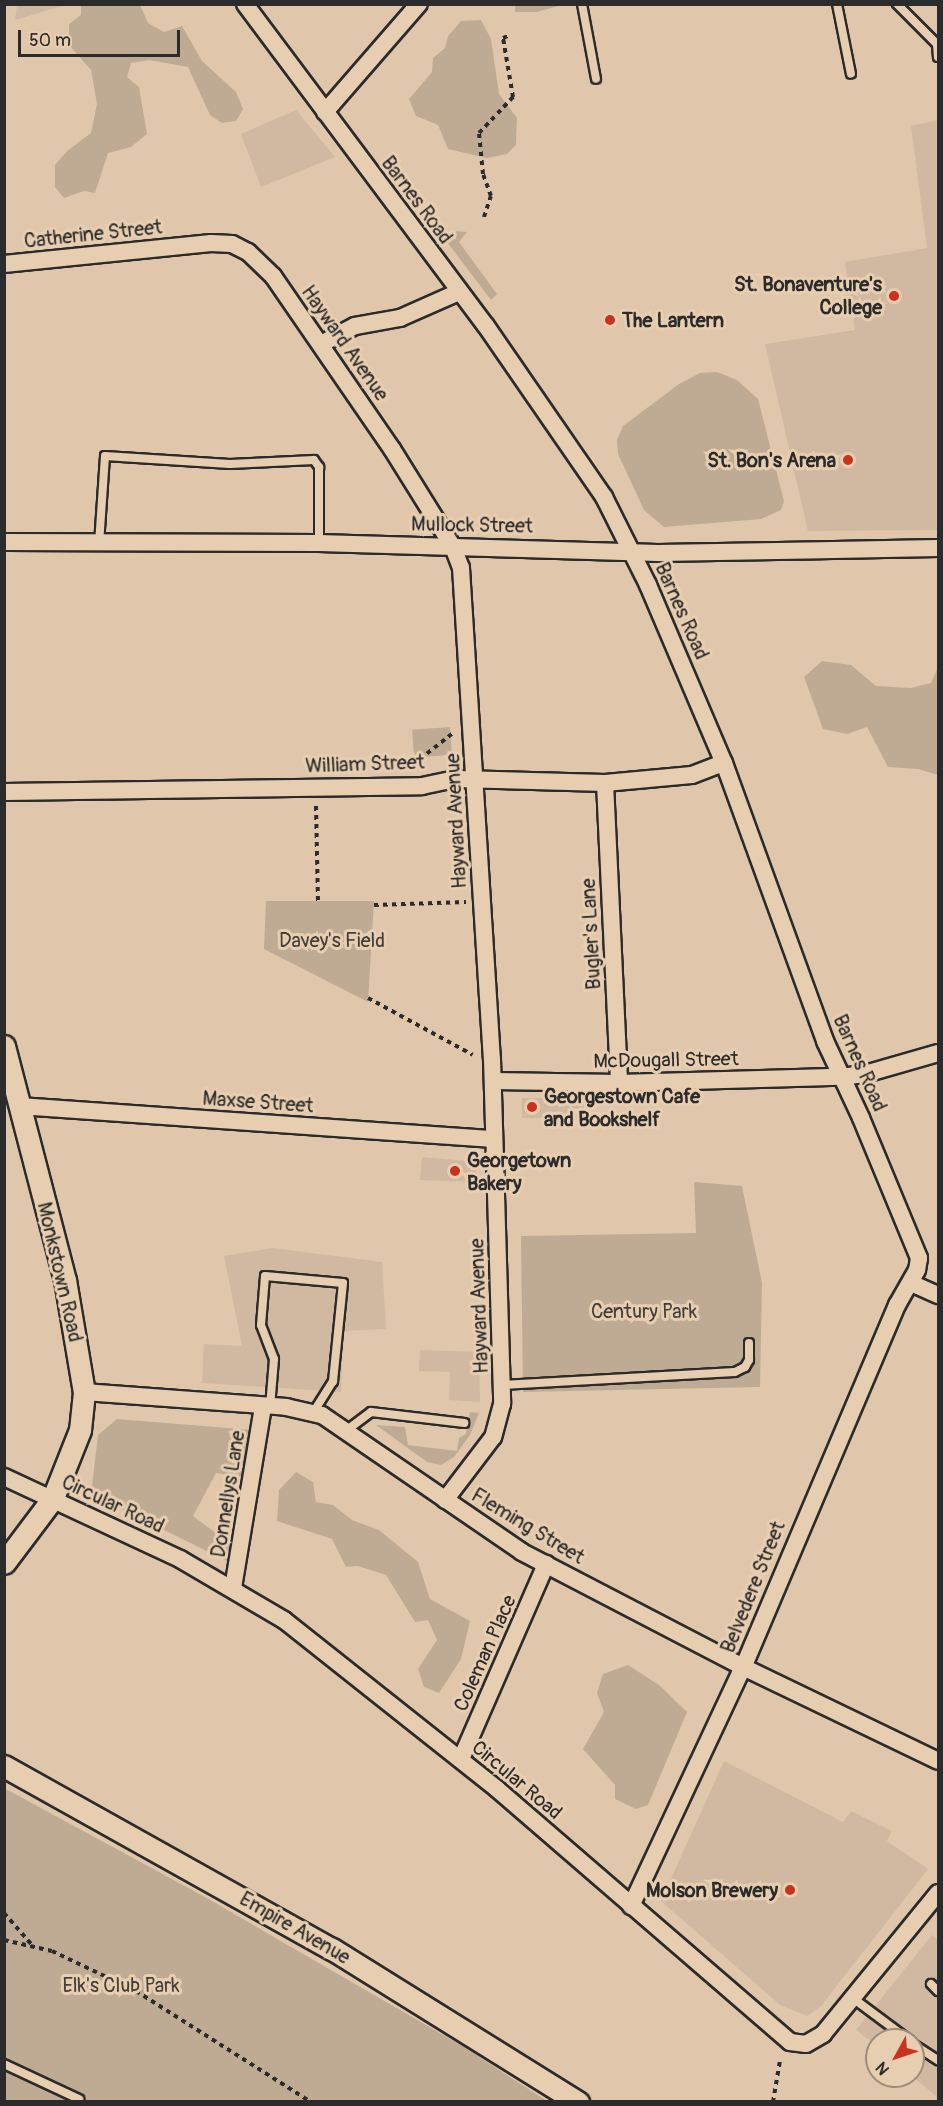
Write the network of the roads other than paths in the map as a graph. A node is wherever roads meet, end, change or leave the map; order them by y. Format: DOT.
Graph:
graph roads {
  1 [pos="245,4"];
  2 [pos="419,4"];
  3 [pos="582,4"];
  4 [pos="837,4"];
  5 [pos="897,4"];
  6 [pos="939,57"];
  7 [pos="850,74"];
  8 [pos="596,79"];
  9 [pos="325,112"];
  10 [pos="187,244"];
  11 [pos="4,264"];
  12 [pos="459,292"];
  13 [pos="321,344"];
  14 [pos="4,542"];
  15 [pos="320,543"];
  16 [pos="99,544"];
  17 [pos="453,547"];
  18 [pos="939,548"];
  19 [pos="632,551"];
  20 [pos="724,764"];
  21 [pos="474,780"];
  22 [pos="605,783"];
  23 [pos="4,792"];
  24 [pos="4,1046"];
  25 [pos="939,1053"];
  26 [pos="840,1077"];
  27 [pos="493,1081"];
  28 [pos="619,1083"];
  29 [pos="20,1106"];
  30 [pos="494,1139"];
  31 [pos="911,1283"];
  32 [pos="939,1295"];
  33 [pos="749,1343"];
  34 [pos="502,1385"];
  35 [pos="84,1392"];
  36 [pos="267,1407"];
  37 [pos="314,1413"];
  38 [pos="464,1423"];
  39 [pos="347,1430"];
  40 [pos="4,1477"];
  41 [pos="53,1498"];
  42 [pos="445,1500"];
  43 [pos="4,1563"];
  44 [pos="546,1564"];
  45 [pos="233,1587"];
  46 [pos="743,1667"];
  47 [pos="461,1759"];
  48 [pos="939,1761"];
  49 [pos="4,1766"];
  50 [pos="939,1893"];
  51 [pos="631,1906"];
  52 [pos="931,1984"];
  53 [pos="939,1991"];
  54 [pos="854,1999"];
  55 [pos="893,2028"];
  56 [pos="925,2051"];
  57 [pos="939,2060"];
  58 [pos="4,2064"];
  59 [pos="79,2099"];
  60 [pos="578,2102"];
  1 -- 9 [label="street, Barnes Road"];
  2 -- 9 [label="street"];
  3 -- 8 [label="lane"];
  4 -- 7 [label="lane"];
  5 -- 6 [label="lane"];
  9 -- 12 [label="street, Barnes Road"];
  10 -- 11 [label="street, Catherine Street"];
  10 -- 13 [label="street, Hayward Avenue"];
  12 -- 13 [label="street"];
  12 -- 19 [label="street, Barnes Road"];
  13 -- 17 [label="street, Hayward Avenue"];
  14 -- 16 [label="street, Mullock Street"];
  15 -- 16 [label="street, Mullock Street"];
  15 -- 16 [label="lane"];
  15 -- 17 [label="street, Mullock Street"];
  17 -- 19 [label="street, Mullock Street"];
  17 -- 21 [label="street, Hayward Avenue"];
  18 -- 19 [label="street, Mullock Street"];
  19 -- 20 [label="street, Barnes Road"];
  20 -- 22 [label="street, William Street"];
  20 -- 26 [label="street, Barnes Road"];
  21 -- 22 [label="street, William Street"];
  21 -- 23 [label="street, William Street"];
  21 -- 27 [label="street, Hayward Avenue"];
  22 -- 28 [label="street, Bugler's Lane"];
  24 -- 29 [label="street, Monkstown Road"];
  25 -- 26 [label="street, McDougall Street"];
  26 -- 28 [label="street, McDougall Street"];
  26 -- 31 [label="street, Barnes Road"];
  27 -- 28 [label="street, McDougall Street"];
  27 -- 30 [label="street, Hayward Avenue"];
  29 -- 30 [label="street, Maxse Street"];
  29 -- 35 [label="street, Monkstown Road"];
  30 -- 34 [label="street, Hayward Avenue"];
  31 -- 32 [label="street"];
  31 -- 46 [label="street, Belvedere Street"];
  33 -- 34 [label="lane"];
  34 -- 42 [label="street, Hayward Avenue"];
  35 -- 36 [label="street, Fleming Street"];
  35 -- 41 [label="street, Monkstown Road"];
  36 -- 37 [label="street, Fleming Street"];
  36 -- 37 [label="lane"];
  36 -- 45 [label="street, Donnellys Lane"];
  37 -- 39 [label="street, Fleming Street"];
  38 -- 39 [label="lane"];
  39 -- 42 [label="street, Fleming Street"];
  40 -- 41 [label="street, Circular Road"];
  41 -- 43 [label="street, Monkstown Road"];
  41 -- 45 [label="street, Circular Road"];
  42 -- 44 [label="street, Fleming Street"];
  44 -- 46 [label="street, Fleming Street"];
  44 -- 47 [label="street, Coleman Place"];
  45 -- 47 [label="street, Circular Road"];
  46 -- 48 [label="street, Fleming Street"];
  46 -- 51 [label="street, Belvedere Street"];
  47 -- 51 [label="street, Circular Road"];
  49 -- 60 [label="street, Empire Avenue"];
  50 -- 54 [label="street, Circular Road"];
  51 -- 54 [label="street, Circular Road"];
  52 -- 53 [label="lane"];
  54 -- 55 [label="lane"];
  56 -- 57 [label="lane"];
  58 -- 59 [label="lane"];
}
